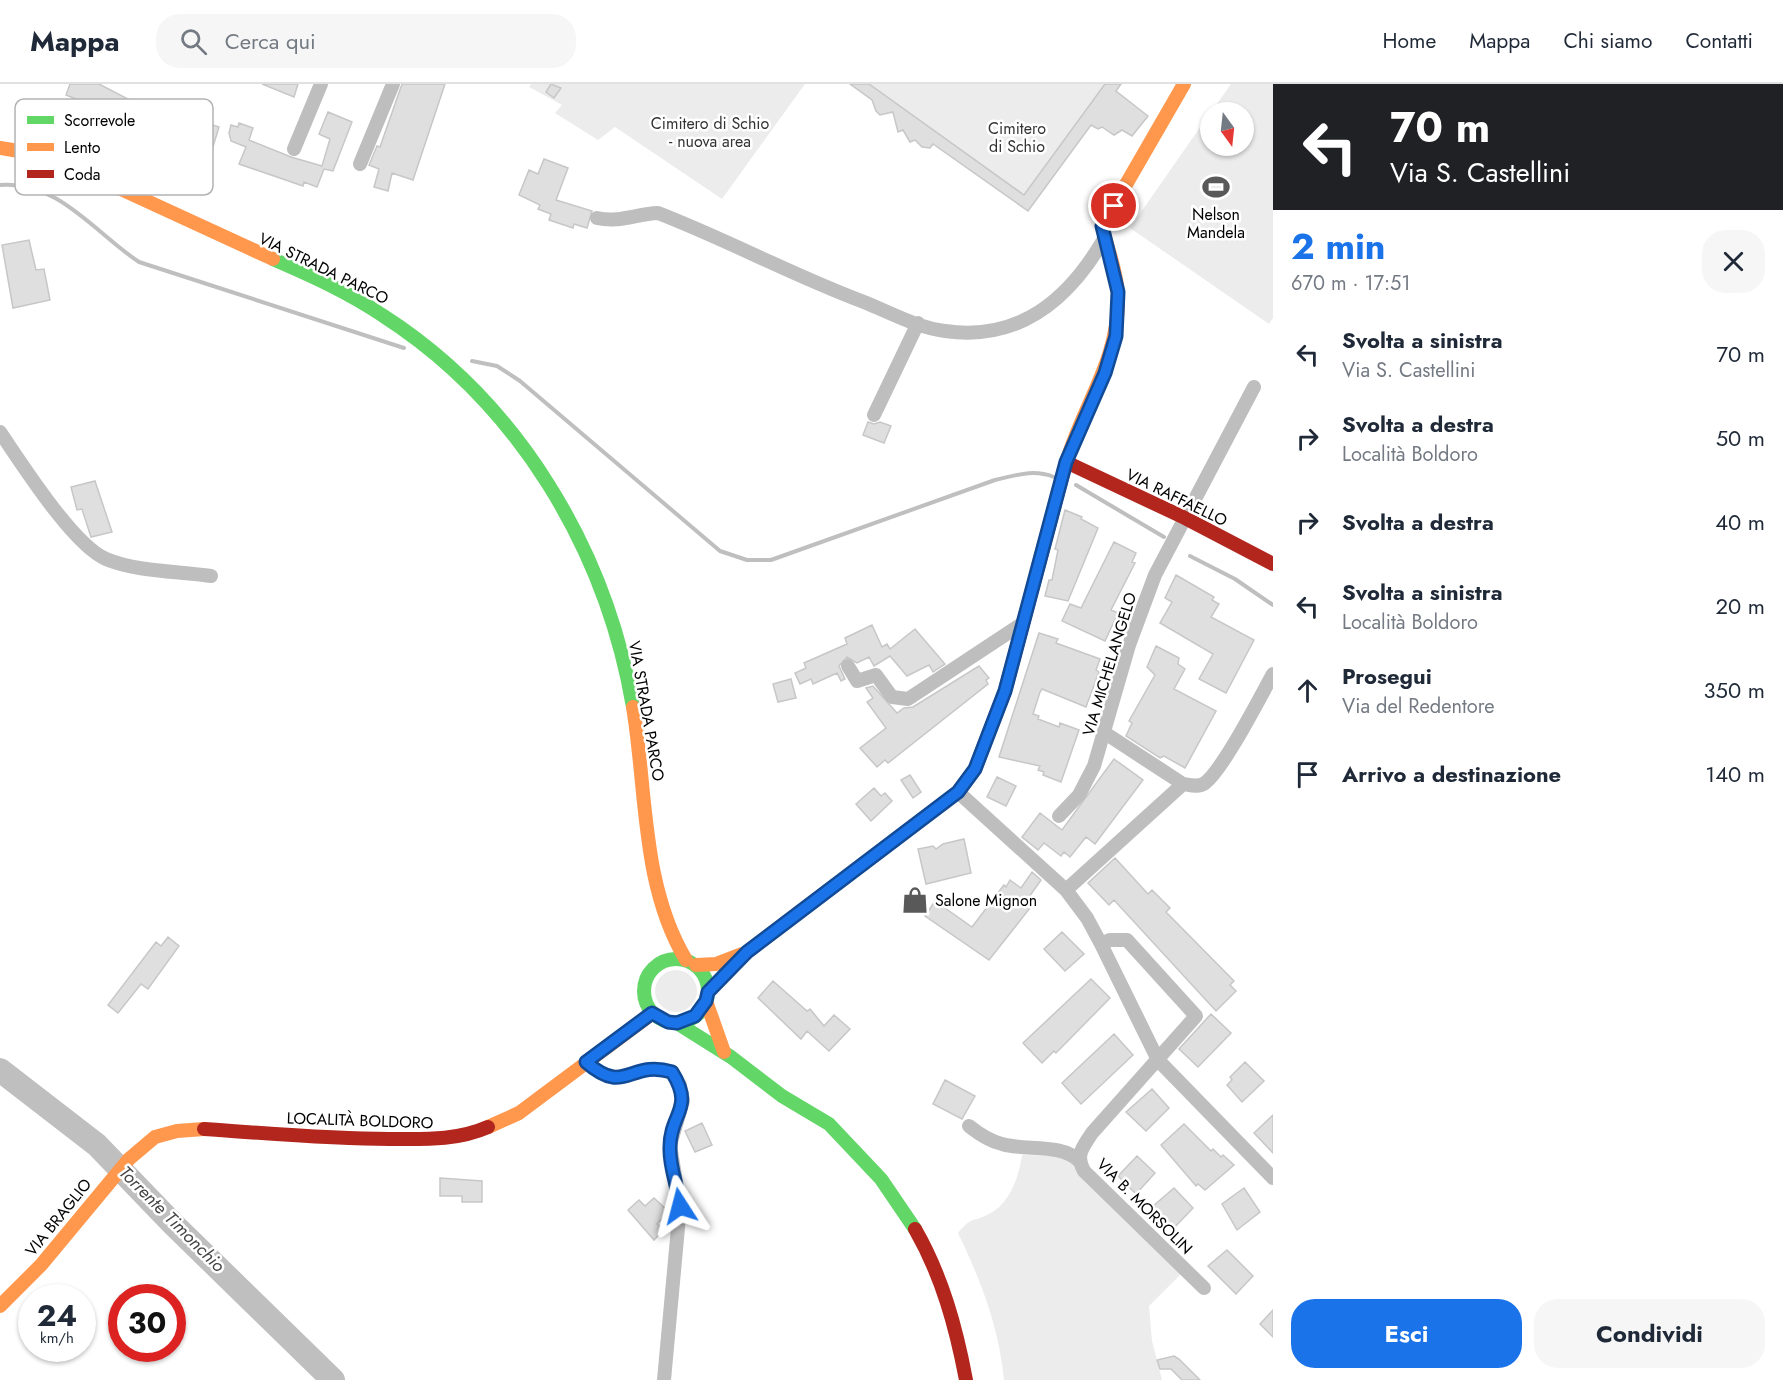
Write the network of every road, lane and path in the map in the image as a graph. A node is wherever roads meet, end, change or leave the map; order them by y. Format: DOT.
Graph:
graph roads {
  1 [pos="321,84"];
  2 [pos="393,84"];
  3 [pos="1184,84"];
  4 [pos="0,148"];
  5 [pos="294,149"];
  6 [pos="15,150"];
  7 [pos="360,164"];
  8 [pos="132,195"];
  9 [pos="597,218"];
  10 [pos="1104,239"];
  11 [pos="918,322"];
  12 [pos="1254,387"];
  13 [pos="874,415"];
  14 [pos="0,432"];
  15 [pos="1064,468"];
  16 [pos="1185,518"];
  17 [pos="1273,564"];
  18 [pos="211,576"];
  19 [pos="1023,623"];
  20 [pos="848,666"];
  21 [pos="1273,675"];
  22 [pos="1106,733"];
  23 [pos="1183,784"];
  24 [pos="958,792"];
  25 [pos="1059,816"];
  26 [pos="1066,890"];
  27 [pos="1101,944"];
  28 [pos="747,952"];
  29 [pos="691,963"];
  30 [pos="707,996"];
  31 [pos="652,1013"];
  32 [pos="677,1023"];
  33 [pos="724,1052"];
  34 [pos="1158,1060"];
  35 [pos="586,1062"];
  36 [pos="969,1126"];
  37 [pos="1079,1161"];
  38 [pos="116,1173"];
  39 [pos="1273,1178"];
  40 [pos="1204,1288"];
  41 [pos="0,1306"];
  42 [pos="664,1380"];
  43 [pos="966,1380"];
  1 -- 5 [label="street"];
  2 -- 7 [label="street"];
  3 -- 10 [label="street"];
  4 -- 6 [label="street, VIA STRADA PARCO"];
  8 -- 29 [label="street, VIA STRADA PARCO"];
  9 -- 11 [label="street"];
  10 -- 11 [label="street"];
  10 -- 15 [label="street"];
  11 -- 13 [label="street"];
  12 -- 16 [label="street, VIA MICHELANGELO"];
  14 -- 18 [label="street"];
  15 -- 16 [label="street, VIA RAFFAELLO"];
  15 -- 19 [label="street"];
  16 -- 17 [label="street, VIA RAFFAELLO"];
  16 -- 22 [label="street, VIA MICHELANGELO"];
  19 -- 20 [label="street"];
  19 -- 24 [label="street"];
  21 -- 23 [label="street"];
  22 -- 23 [label="street"];
  22 -- 25 [label="street, VIA MICHELANGELO"];
  23 -- 26 [label="street"];
  24 -- 26 [label="street"];
  24 -- 28 [label="street"];
  26 -- 27 [label="street"];
  27 -- 34 [label="street"];
  27 -- 34 [label="street, VIA B. MORSOLIN"];
  28 -- 29 [label="street"];
  28 -- 30 [label="street"];
  29 -- 30 [label="street"];
  29 -- 31 [label="street"];
  30 -- 32 [label="street"];
  30 -- 33 [label="street"];
  31 -- 32 [label="street"];
  31 -- 35 [label="street, LOCALITÀ BOLDORO"];
  32 -- 33 [label="street"];
  33 -- 43 [label="street"];
  34 -- 37 [label="street, VIA B. MORSOLIN"];
  34 -- 39 [label="street"];
  35 -- 38 [label="street, LOCALITÀ BOLDORO"];
  35 -- 42 [label="street"];
  36 -- 37 [label="street"];
  37 -- 40 [label="street, VIA B. MORSOLIN"];
  38 -- 41 [label="street, VIA BRAGLIO"];
}
